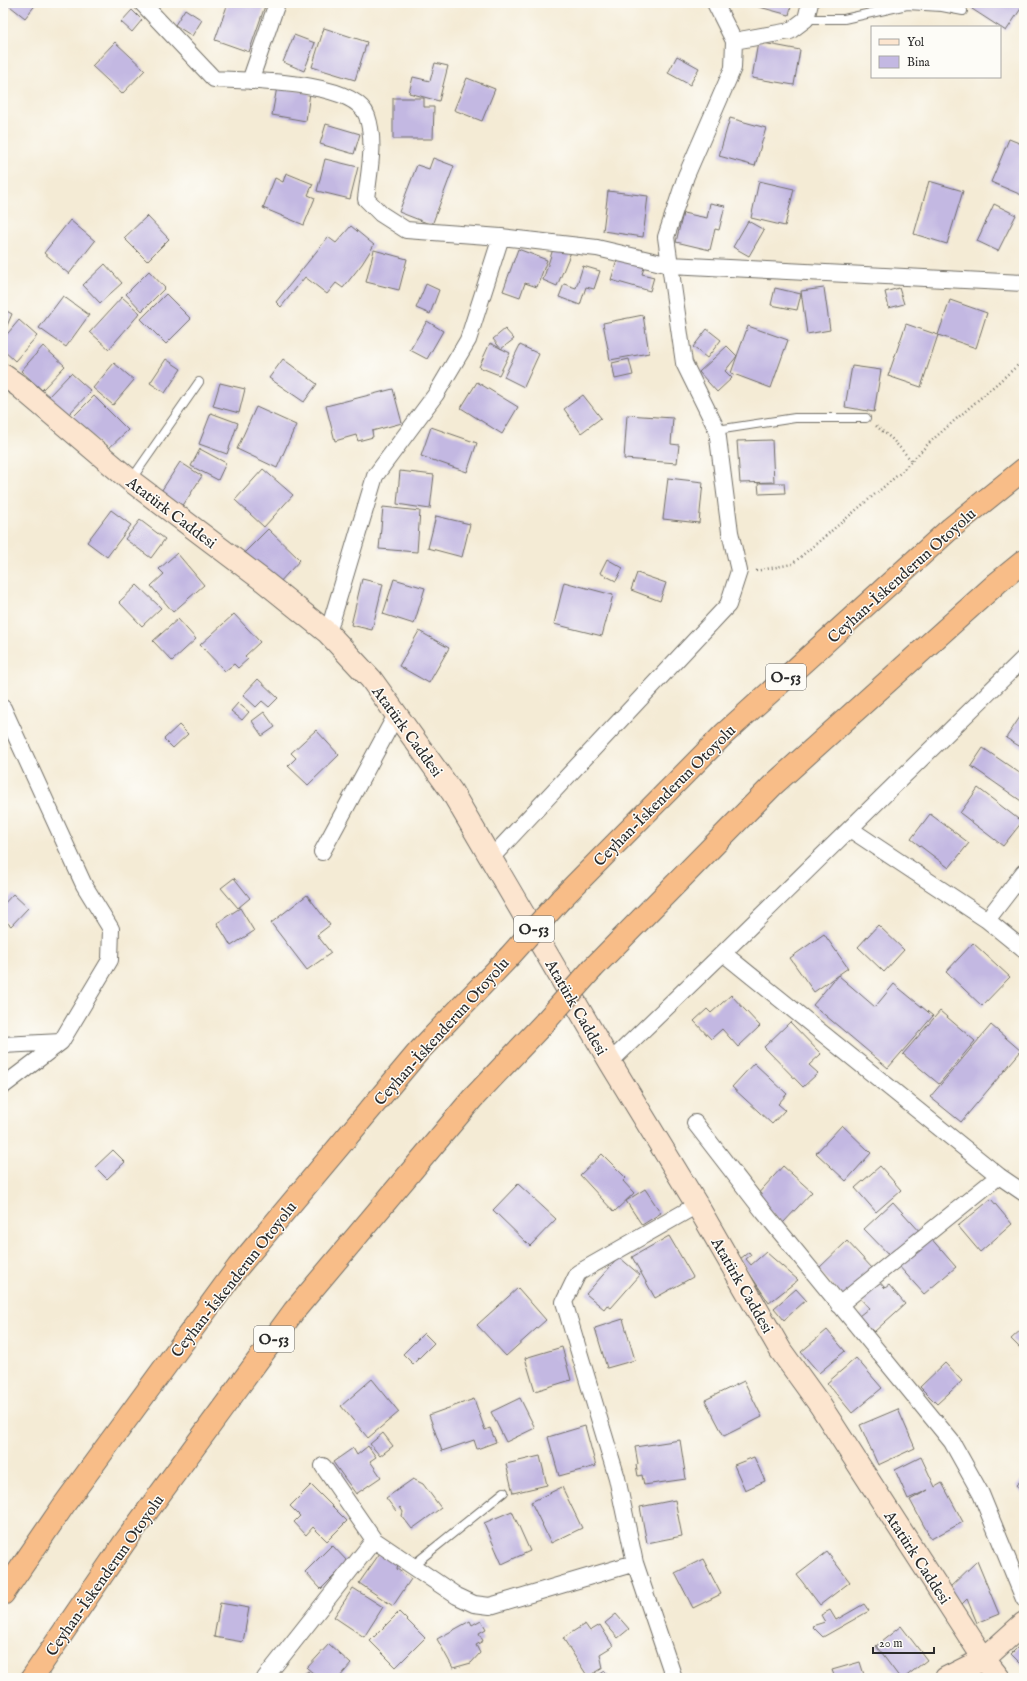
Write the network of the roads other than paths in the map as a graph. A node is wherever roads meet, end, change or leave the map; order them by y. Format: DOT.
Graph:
graph roads {
  1 [pos="142,3"];
  2 [pos="278,3"];
  3 [pos="715,3"];
  4 [pos="810,3"];
  5 [pos="963,11"];
  6 [pos="806,19"];
  7 [pos="734,41"];
  8 [pos="250,81"];
  9 [pos="502,236"];
  10 [pos="670,265"];
  11 [pos="1024,282"];
  12 [pos="3,375"];
  13 [pos="199,382"];
  14 [pos="866,418"];
  15 [pos="716,430"];
  16 [pos="1024,469"];
  17 [pos="131,481"];
  18 [pos="1024,561"];
  19 [pos="328,633"];
  20 [pos="1024,658"];
  21 [pos="3,708"];
  22 [pos="396,715"];
  23 [pos="850,829"];
  24 [pos="322,852"];
  25 [pos="491,858"];
  26 [pos="1024,872"];
  27 [pos="987,920"];
  28 [pos="1024,950"];
  29 [pos="723,953"];
  30 [pos="61,1042"];
  31 [pos="3,1045"];
  32 [pos="610,1062"];
  33 [pos="3,1086"];
  34 [pos="695,1123"];
  35 [pos="999,1176"];
  36 [pos="1024,1193"];
  37 [pos="697,1205"];
  38 [pos="840,1305"];
  39 [pos="323,1466"];
  40 [pos="504,1492"];
  41 [pos="374,1540"];
  42 [pos="635,1563"];
  43 [pos="412,1566"];
  44 [pos="3,1594"];
  45 [pos="1024,1599"];
  46 [pos="1024,1623"];
  47 [pos="984,1658"];
  48 [pos="32,1678"];
  49 [pos="264,1678"];
  50 [pos="674,1678"];
  51 [pos="946,1678"];
  52 [pos="1000,1678"];
  1 -- 8 [label="street"];
  2 -- 8 [label="street"];
  3 -- 7 [label="street"];
  4 -- 6 [label="street"];
  5 -- 6 [label="lane"];
  6 -- 7 [label="street"];
  7 -- 10 [label="street"];
  8 -- 9 [label="street"];
  9 -- 10 [label="street"];
  9 -- 19 [label="street"];
  10 -- 11 [label="street"];
  10 -- 15 [label="street"];
  12 -- 17 [label="street, Atatürk Caddesi"];
  13 -- 17 [label="lane"];
  14 -- 15 [label="lane"];
  15 -- 25 [label="street"];
  16 -- 44 [label="highway, Ceyhan-İskenderun Otoyolu / O-53, bridge"];
  17 -- 19 [label="street, Atatürk Caddesi"];
  18 -- 48 [label="highway, Ceyhan-İskenderun Otoyolu / O-53, bridge"];
  19 -- 22 [label="street, Atatürk Caddesi"];
  20 -- 23 [label="street"];
  21 -- 30 [label="street"];
  22 -- 24 [label="street"];
  22 -- 25 [label="street, Atatürk Caddesi"];
  23 -- 27 [label="street"];
  23 -- 29 [label="street"];
  25 -- 32 [label="street, Atatürk Caddesi"];
  26 -- 27 [label="street"];
  27 -- 28 [label="street"];
  29 -- 32 [label="street"];
  29 -- 35 [label="street"];
  30 -- 31 [label="street"];
  30 -- 33 [label="street"];
  32 -- 37 [label="street, Atatürk Caddesi"];
  34 -- 38 [label="street"];
  35 -- 36 [label="street"];
  35 -- 38 [label="street"];
  37 -- 42 [label="street"];
  37 -- 47 [label="street, Atatürk Caddesi"];
  38 -- 45 [label="street"];
  39 -- 41 [label="street"];
  40 -- 43 [label="lane"];
  41 -- 43 [label="street"];
  41 -- 49 [label="street"];
  42 -- 43 [label="street"];
  42 -- 50 [label="street"];
  46 -- 47 [label="street"];
  47 -- 51 [label="street"];
  47 -- 52 [label="street, Atatürk Caddesi"];
}
